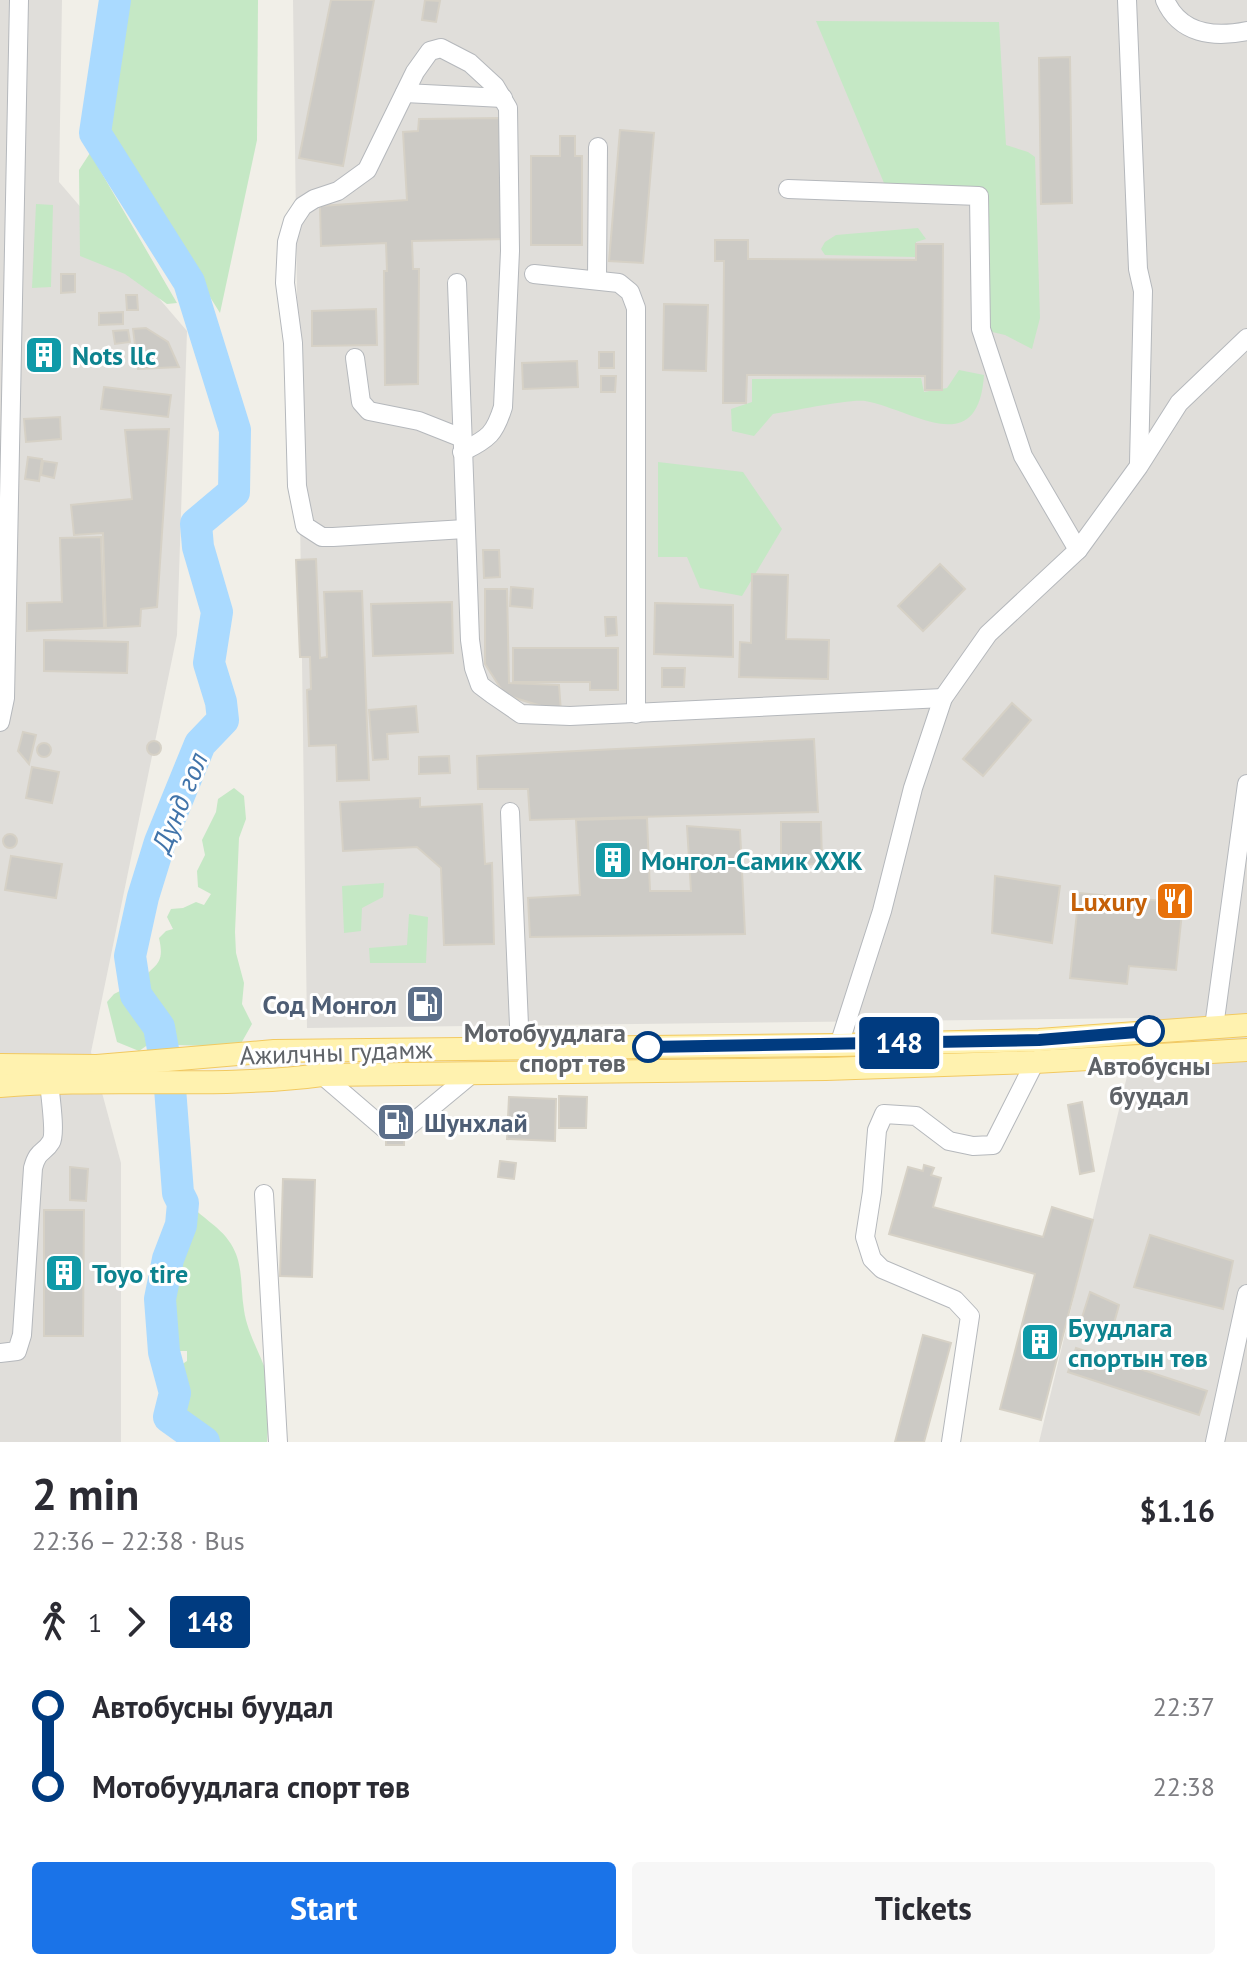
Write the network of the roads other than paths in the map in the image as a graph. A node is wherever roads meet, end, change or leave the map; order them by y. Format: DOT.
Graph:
graph roads {
  1 [pos="19,0"];
  2 [pos="1127,0"];
  3 [pos="1165,0"];
  4 [pos="1247,31"];
  5 [pos="405,93"];
  6 [pos="503,98"];
  7 [pos="598,147"];
  8 [pos="788,189"];
  9 [pos="534,274"];
  10 [pos="597,279"];
  11 [pos="457,283"];
  12 [pos="1247,338"];
  13 [pos="355,358"];
  14 [pos="462,445"];
  15 [pos="1139,466"];
  16 [pos="5,503"];
  17 [pos="465,529"];
  18 [pos="1078,550"];
  19 [pos="943,698"];
  20 [pos="636,714"];
  21 [pos="0,722"];
  22 [pos="1247,784"];
  23 [pos="510,812"];
  24 [pos="1247,1025"];
  25 [pos="1214,1027"];
  26 [pos="839,1045"];
  27 [pos="520,1049"];
  28 [pos="1247,1050"];
  29 [pos="1217,1052"];
  30 [pos="1247,1057"];
  31 [pos="1035,1062"];
  32 [pos="0,1065"];
  33 [pos="474,1072"];
  34 [pos="91,1074"];
  35 [pos="322,1075"];
  36 [pos="49,1082"];
  37 [pos="0,1086"];
  38 [pos="264,1194"];
  39 [pos="1247,1294"];
  40 [pos="0,1353"];
  41 [pos="278,1442"];
  42 [pos="951,1442"];
  43 [pos="1215,1442"];
  1 -- 16 [label="street"];
  2 -- 15 [label="street"];
  3 -- 4 [label="street"];
  5 -- 6 [label="street"];
  5 -- 6 [label="street"];
  5 -- 17 [label="street"];
  6 -- 14 [label="street"];
  7 -- 10 [label="street"];
  8 -- 18 [label="street"];
  9 -- 10 [label="street"];
  10 -- 20 [label="street"];
  11 -- 14 [label="street"];
  12 -- 15 [label="street"];
  13 -- 14 [label="street"];
  14 -- 17 [label="street"];
  15 -- 18 [label="street"];
  16 -- 21 [label="street"];
  17 -- 20 [label="street"];
  18 -- 19 [label="street"];
  19 -- 20 [label="street"];
  19 -- 26 [label="street"];
  22 -- 25 [label="street"];
  23 -- 27 [label="street"];
  24 -- 25 [label="main road, Ажилчны гудамж"];
  25 -- 26 [label="main road, Ажилчны гудамж"];
  26 -- 27 [label="main road, Ажилчны гудамж"];
  27 -- 34 [label="main road, Ажилчны гудамж"];
  28 -- 29 [label="main road, Ажилчны гудамж"];
  29 -- 30 [label="main road"];
  29 -- 31 [label="main road, Ажилчны гудамж"];
  31 -- 33 [label="main road, Ажилчны гудамж"];
  31 -- 42 [label="street"];
  32 -- 34 [label="main road, Ажилчны гудамж"];
  33 -- 35 [label="main road, Ажилчны гудамж"];
  33 -- 35 [label="street"];
  34 -- 35 [label="main road, Ажилчны гудамж"];
  34 -- 36 [label="main road, Ажилчны гудамж"];
  36 -- 37 [label="main road, Ажилчны гудамж"];
  36 -- 40 [label="street"];
  38 -- 41 [label="street"];
  39 -- 43 [label="street"];
}
